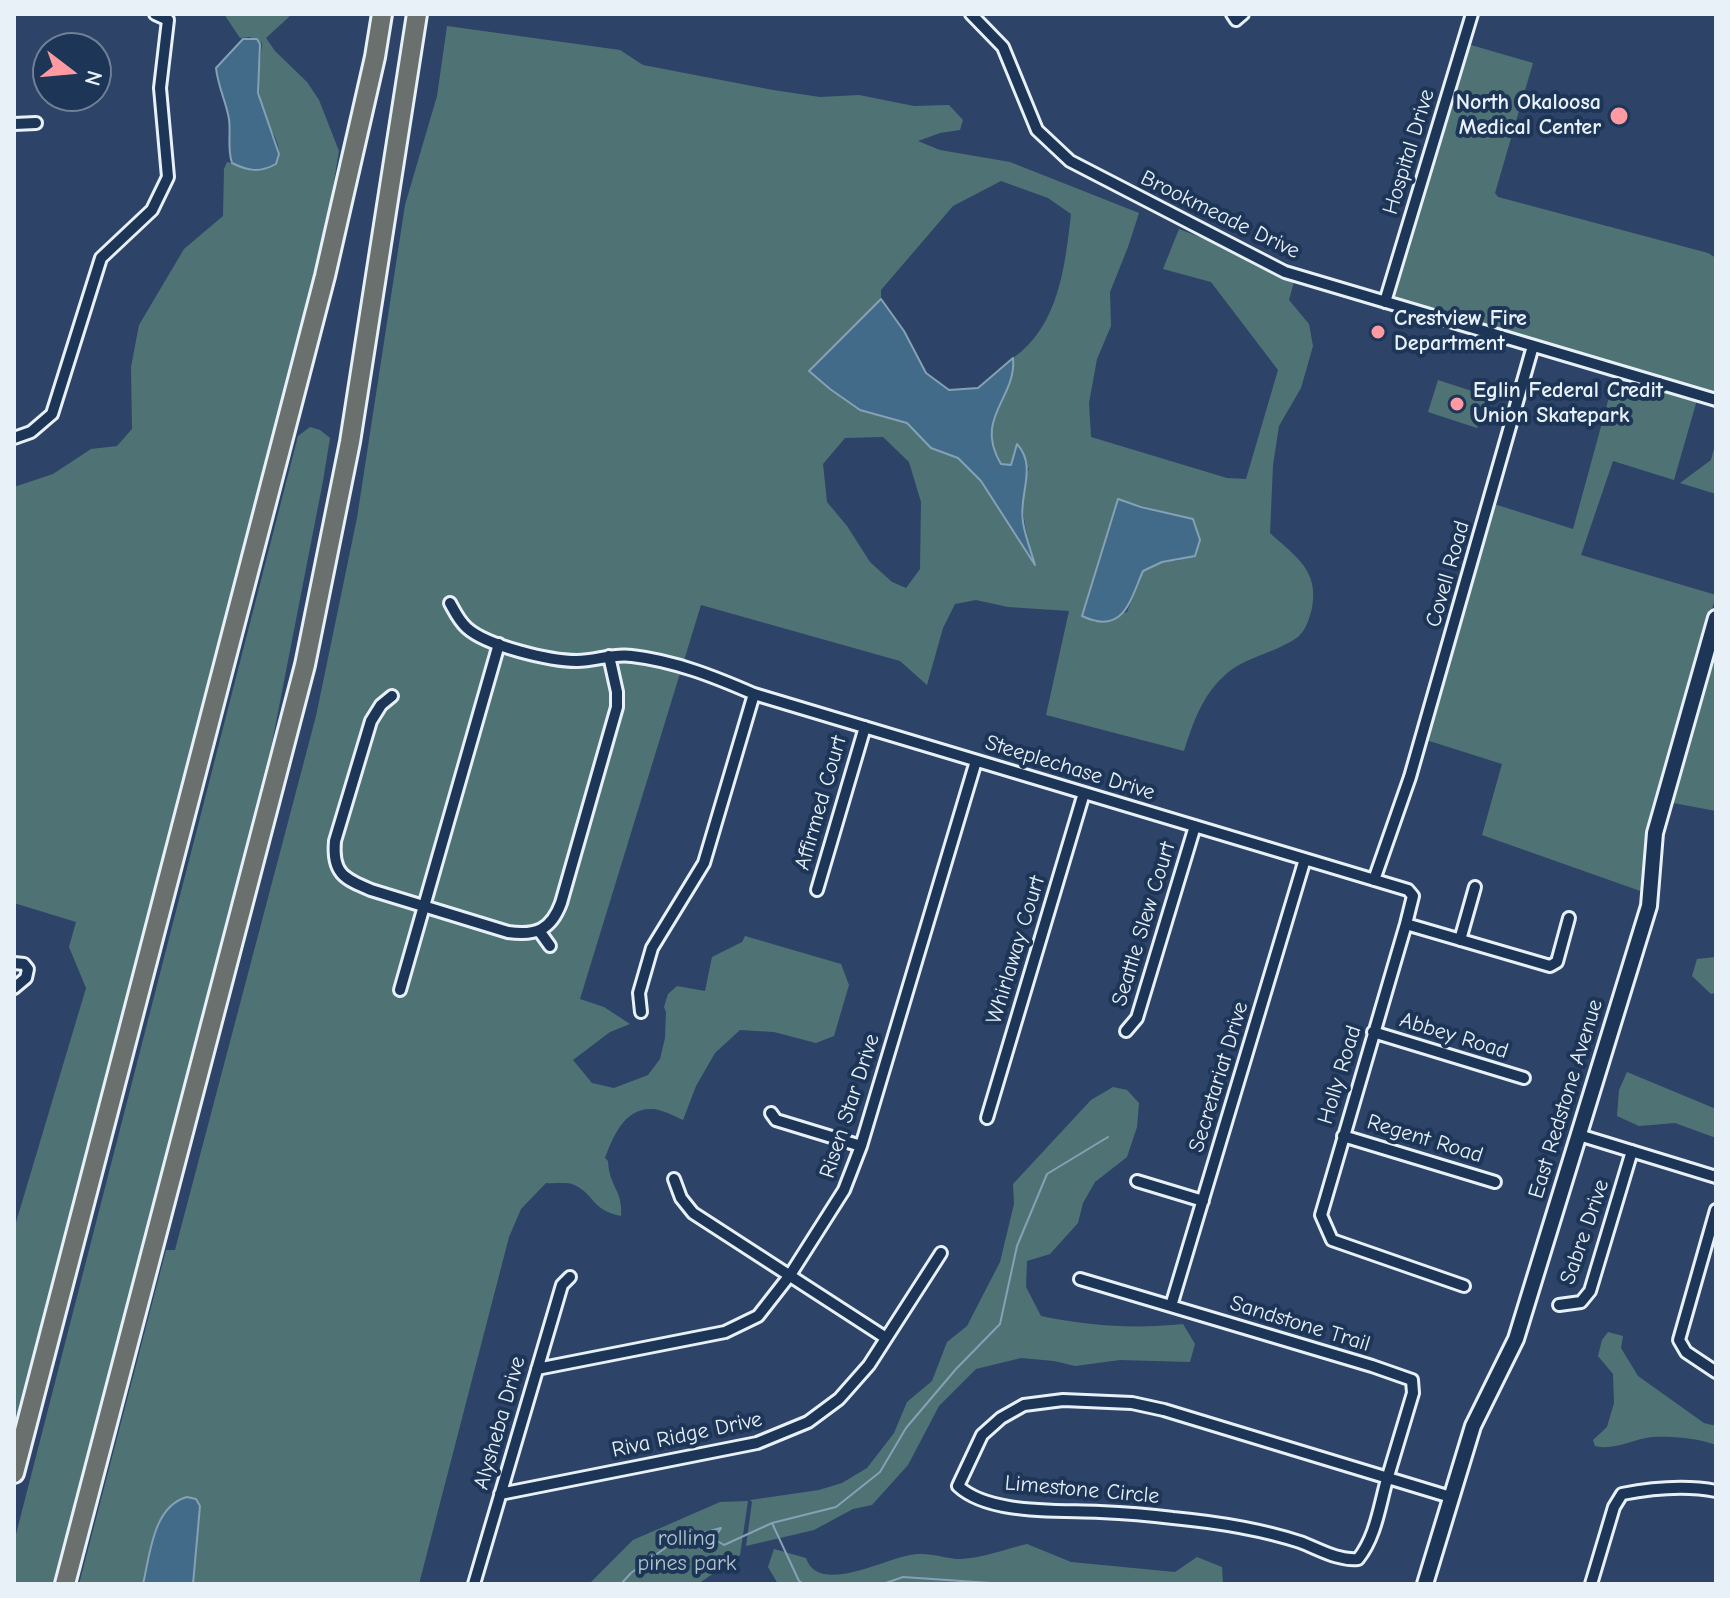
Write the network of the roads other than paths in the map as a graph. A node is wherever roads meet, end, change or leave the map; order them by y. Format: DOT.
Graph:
graph roads {
  1 [pos="155,14"];
  2 [pos="382,14"];
  3 [pos="417,14"];
  4 [pos="971,14"];
  5 [pos="1232,14"];
  6 [pos="1243,14"];
  7 [pos="1472,14"];
  8 [pos="36,123"];
  9 [pos="14,124"];
  10 [pos="1385,302"];
  11 [pos="1533,346"];
  12 [pos="1716,400"];
  13 [pos="14,438"];
  14 [pos="450,603"];
  15 [pos="1716,618"];
  16 [pos="499,644"];
  17 [pos="609,656"];
  18 [pos="754,694"];
  19 [pos="392,696"];
  20 [pos="865,727"];
  21 [pos="976,761"];
  22 [pos="1084,793"];
  23 [pos="1195,826"];
  24 [pos="1305,859"];
  25 [pos="1374,880"];
  26 [pos="1475,887"];
  27 [pos="817,890"];
  28 [pos="424,905"];
  29 [pos="1569,918"];
  30 [pos="1406,924"];
  31 [pos="540,932"];
  32 [pos="1460,940"];
  33 [pos="550,946"];
  34 [pos="14,963"];
  35 [pos="14,988"];
  36 [pos="400,990"];
  37 [pos="641,1012"];
  38 [pos="1126,1031"];
  39 [pos="1373,1032"];
  40 [pos="1524,1078"];
  41 [pos="771,1113"];
  42 [pos="987,1118"];
  43 [pos="1579,1135"];
  44 [pos="1343,1136"];
  45 [pos="861,1146"];
  46 [pos="1632,1151"];
  47 [pos="1716,1177"];
  48 [pos="674,1179"];
  49 [pos="1137,1181"];
  50 [pos="1495,1182"];
  51 [pos="1203,1201"];
  52 [pos="1716,1210"];
  53 [pos="941,1253"];
  54 [pos="790,1275"];
  55 [pos="570,1277"];
  56 [pos="1080,1279"];
  57 [pos="1464,1286"];
  58 [pos="1559,1305"];
  59 [pos="1171,1306"];
  60 [pos="886,1338"];
  61 [pos="537,1369"];
  62 [pos="1716,1372"];
  63 [pos="14,1473"];
  64 [pos="1388,1478"];
  65 [pos="1716,1491"];
  66 [pos="500,1494"];
  67 [pos="1452,1497"];
  68 [pos="65,1584"];
  69 [pos="474,1584"];
  70 [pos="1425,1584"];
  71 [pos="1591,1584"];
  1 -- 13 [label="street"];
  2 -- 63 [label="highway"];
  3 -- 68 [label="highway"];
  4 -- 10 [label="street, Brookmeade Drive"];
  5 -- 6 [label="street"];
  7 -- 10 [label="street, Hospital Drive"];
  8 -- 9 [label="street"];
  10 -- 11 [label="street, Brookmeade Drive"];
  11 -- 12 [label="street, Brookmeade Drive"];
  11 -- 25 [label="street, Covell Road"];
  14 -- 16 [label="street, Steeplechase Drive"];
  15 -- 43 [label="street, East Redstone Avenue"];
  16 -- 17 [label="street, Steeplechase Drive"];
  16 -- 28 [label="street"];
  17 -- 18 [label="street, Steeplechase Drive"];
  17 -- 31 [label="street"];
  18 -- 20 [label="street, Steeplechase Drive"];
  18 -- 37 [label="street"];
  19 -- 28 [label="street"];
  20 -- 21 [label="street, Steeplechase Drive"];
  20 -- 27 [label="street, Affirmed Court"];
  21 -- 22 [label="street, Steeplechase Drive"];
  21 -- 45 [label="street, Risen Star Drive"];
  22 -- 23 [label="street, Steeplechase Drive"];
  22 -- 42 [label="street, Whirlaway Court"];
  23 -- 24 [label="street, Steeplechase Drive"];
  23 -- 38 [label="street, Seattle Slew Court"];
  24 -- 25 [label="street, Steeplechase Drive"];
  24 -- 51 [label="street, Secretariat Drive"];
  25 -- 30 [label="street, Holly Road"];
  26 -- 32 [label="street"];
  28 -- 31 [label="street"];
  28 -- 36 [label="street"];
  29 -- 32 [label="street"];
  30 -- 32 [label="street"];
  30 -- 39 [label="street, Holly Road"];
  31 -- 33 [label="street"];
  34 -- 35 [label="street"];
  39 -- 40 [label="street, Abbey Road"];
  39 -- 44 [label="street, Holly Road"];
  41 -- 45 [label="street"];
  43 -- 46 [label="street"];
  43 -- 67 [label="street, East Redstone Avenue"];
  44 -- 50 [label="street, Regent Road"];
  44 -- 57 [label="street, Holly Road"];
  45 -- 54 [label="street, Risen Star Drive"];
  46 -- 47 [label="street"];
  46 -- 58 [label="street, Sabre Drive"];
  48 -- 54 [label="street"];
  49 -- 51 [label="street"];
  51 -- 59 [label="street, Secretariat Drive"];
  52 -- 62 [label="street"];
  53 -- 60 [label="street, Riva Ridge Drive"];
  54 -- 60 [label="street"];
  54 -- 61 [label="street, Risen Star Drive"];
  55 -- 61 [label="street, Alysheba Drive"];
  56 -- 59 [label="street, Sandstone Trail"];
  59 -- 64 [label="street, Sandstone Trail"];
  60 -- 66 [label="street, Riva Ridge Drive"];
  61 -- 66 [label="street, Alysheba Drive"];
  64 -- 64 [label="street, Limestone Circle"];
  64 -- 67 [label="street, Limestone Circle"];
  65 -- 71 [label="street"];
  66 -- 69 [label="street, Alysheba Drive"];
  67 -- 70 [label="street, East Redstone Avenue"];
}
